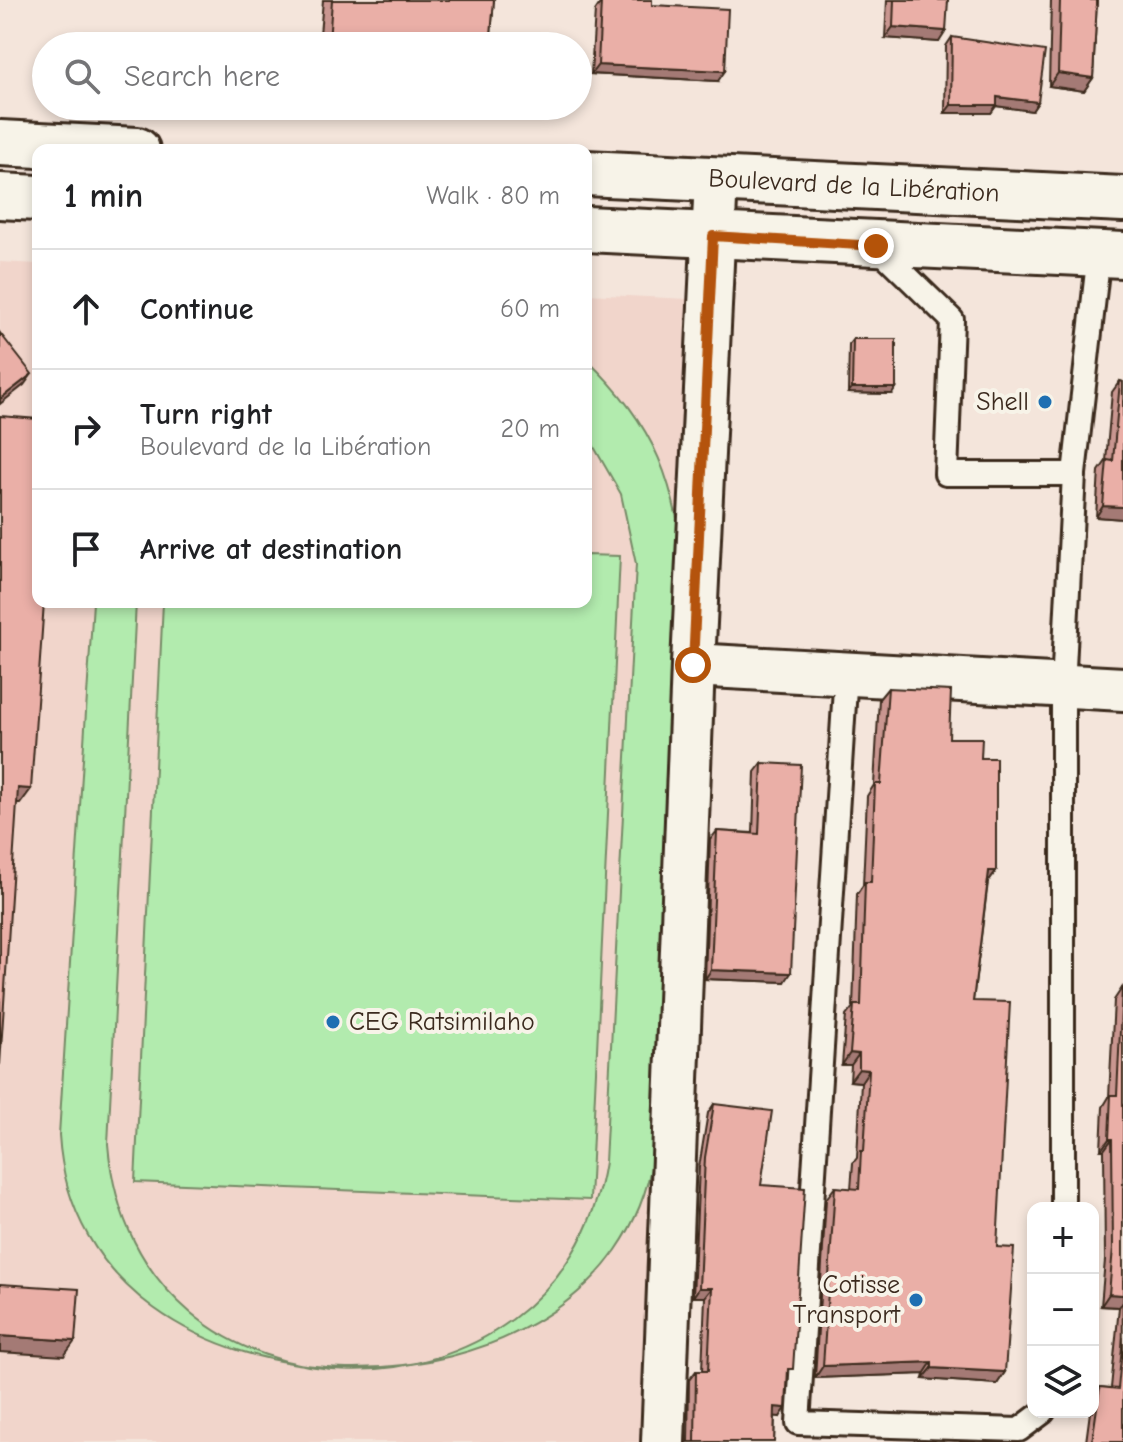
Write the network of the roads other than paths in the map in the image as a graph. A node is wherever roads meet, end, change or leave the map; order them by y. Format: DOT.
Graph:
graph roads {
  1 [pos="0,143"];
  2 [pos="32,145"];
  3 [pos="592,173"];
  4 [pos="716,179"];
  5 [pos="0,196"];
  6 [pos="32,198"];
  7 [pos="1123,199"];
  8 [pos="592,229"];
  9 [pos="713,236"];
  10 [pos="876,246"];
  11 [pos="1111,254"];
  12 [pos="1074,474"];
  13 [pos="693,665"];
  14 [pos="846,672"];
  15 [pos="1063,687"];
  16 [pos="1123,689"];
  17 [pos="1063,1202"];
  18 [pos="1035,1418"];
  19 [pos="797,1433"];
  20 [pos="663,1442"];
  1 -- 2 [label="main road"];
  3 -- 4 [label="main road, Boulevard de la Libération"];
  4 -- 7 [label="main road, Boulevard de la Libération"];
  4 -- 9 [label="street"];
  5 -- 6 [label="main road"];
  8 -- 9 [label="main road"];
  9 -- 10 [label="main road"];
  9 -- 13 [label="street"];
  10 -- 11 [label="main road"];
  10 -- 12 [label="lane"];
  11 -- 12 [label="lane"];
  12 -- 15 [label="lane"];
  13 -- 14 [label="street"];
  13 -- 20 [label="street"];
  14 -- 15 [label="street"];
  14 -- 19 [label="lane"];
  15 -- 16 [label="street"];
  15 -- 17 [label="lane"];
  18 -- 19 [label="lane"];
}
